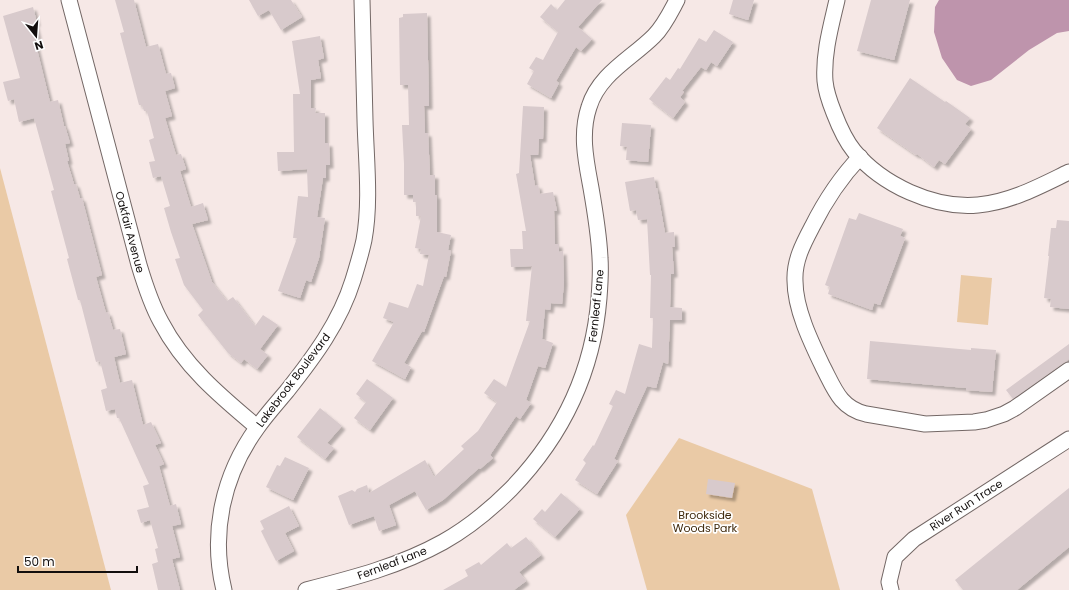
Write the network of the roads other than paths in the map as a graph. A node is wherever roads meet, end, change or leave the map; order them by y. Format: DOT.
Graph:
graph roads {
  1 [pos="69,0"];
  2 [pos="362,0"];
  3 [pos="677,0"];
  4 [pos="837,0"];
  5 [pos="860,158"];
  6 [pos="1069,172"];
  7 [pos="1069,370"];
  8 [pos="257,427"];
  9 [pos="1069,440"];
  10 [pos="224,590"];
  11 [pos="306,590"];
  12 [pos="891,590"];
  1 -- 8 [label="street, Oakfair Avenue"];
  2 -- 8 [label="street, Lakebrook Boulevard"];
  3 -- 11 [label="street, Fernleaf Lane"];
  4 -- 5 [label="street"];
  5 -- 6 [label="street"];
  5 -- 7 [label="street"];
  8 -- 10 [label="street, Lakebrook Boulevard"];
  9 -- 12 [label="street, River Run Trace"];
}
